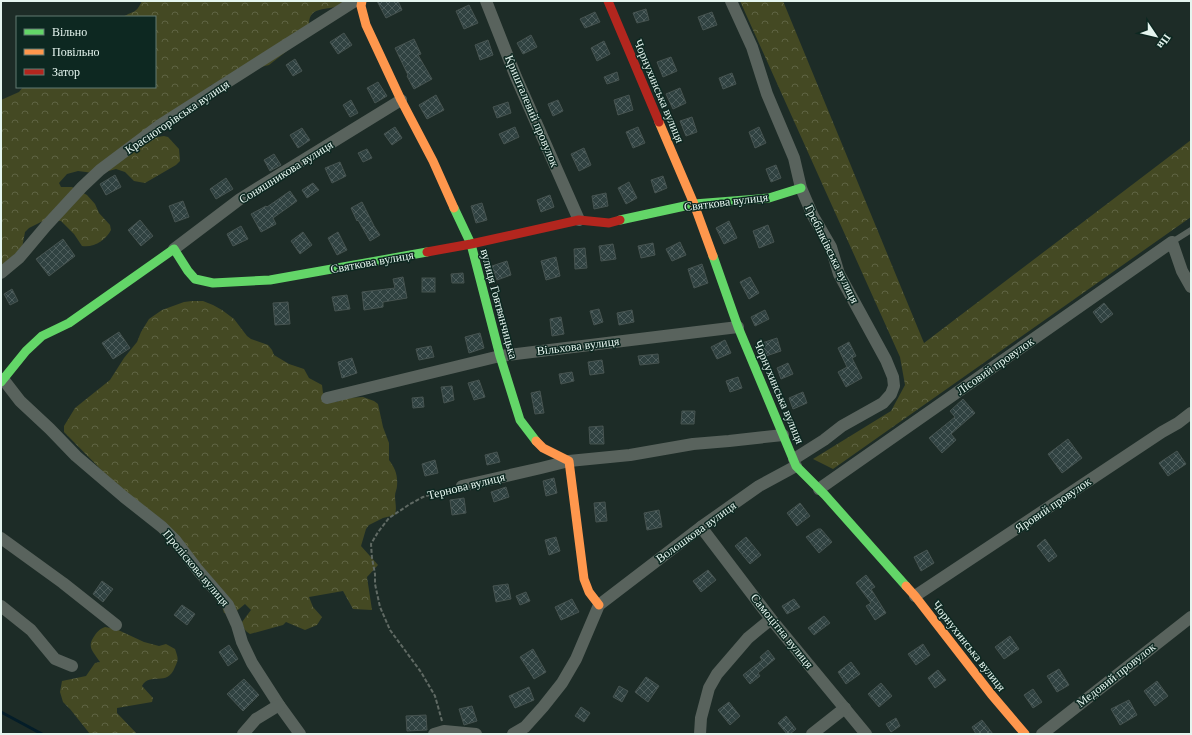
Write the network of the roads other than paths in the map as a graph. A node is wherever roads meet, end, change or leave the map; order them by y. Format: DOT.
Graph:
graph roads {
  1 [pos="355,1"];
  2 [pos="362,1"];
  3 [pos="486,1"];
  4 [pos="608,1"];
  5 [pos="730,1"];
  6 [pos="401,100"];
  7 [pos="801,188"];
  8 [pos="694,204"];
  9 [pos="579,220"];
  10 [pos="1191,230"];
  11 [pos="1172,242"];
  12 [pos="471,244"];
  13 [pos="174,248"];
  14 [pos="1,273"];
  15 [pos="1191,287"];
  16 [pos="738,327"];
  17 [pos="500,356"];
  18 [pos="2,380"];
  19 [pos="327,398"];
  20 [pos="1191,414"];
  21 [pos="783,434"];
  22 [pos="569,461"];
  23 [pos="795,462"];
  24 [pos="462,486"];
  25 [pos="819,489"];
  26 [pos="701,527"];
  27 [pos="1,538"];
  28 [pos="915,596"];
  29 [pos="599,605"];
  30 [pos="1,606"];
  31 [pos="1191,617"];
  32 [pos="771,619"];
  33 [pos="116,625"];
  34 [pos="72,666"];
  35 [pos="279,704"];
  36 [pos="845,708"];
  37 [pos="1017,732"];
  38 [pos="439,733"];
  39 [pos="243,734"];
  40 [pos="300,734"];
  41 [pos="476,734"];
  42 [pos="514,734"];
  43 [pos="700,734"];
  44 [pos="812,734"];
  45 [pos="866,734"];
  46 [pos="1042,734"];
  1 -- 14 [label="street, Красногорівська вулиця"];
  2 -- 6 [label="street, вулиця Говтвянчицька"];
  3 -- 9 [label="street, Кришталевий провулок"];
  4 -- 8 [label="street, Чорнухинська вулиця"];
  5 -- 7 [label="street, Гребінківська вулиця"];
  6 -- 12 [label="street, вулиця Говтвянчицька"];
  6 -- 13 [label="street, Соняшникова вулиця"];
  7 -- 8 [label="street, Святкова вулиця"];
  7 -- 23 [label="street, Гребінківська вулиця"];
  8 -- 9 [label="street, Святкова вулиця"];
  8 -- 16 [label="street, Чорнухинська вулиця"];
  9 -- 12 [label="street, Святкова вулиця"];
  10 -- 11 [label="lane"];
  11 -- 15 [label="street"];
  11 -- 25 [label="street, Лісовий провулок"];
  12 -- 13 [label="street, Святкова вулиця"];
  12 -- 17 [label="street, вулиця Говтвянчицька"];
  13 -- 18 [label="street"];
  16 -- 17 [label="street, Вільхова вулиця"];
  16 -- 21 [label="street, Чорнухинська вулиця"];
  17 -- 19 [label="street, Вільхова вулиця"];
  17 -- 22 [label="street, вулиця Говтвянчицька"];
  18 -- 35 [label="street, Проліскова вулиця"];
  20 -- 28 [label="street, Яровий провулок"];
  21 -- 22 [label="street, Тернова вулиця"];
  21 -- 23 [label="street, Чорнухинська вулиця"];
  22 -- 24 [label="street, Тернова вулиця"];
  22 -- 29 [label="street"];
  23 -- 25 [label="street, Чорнухинська вулиця"];
  23 -- 26 [label="street, Волошкова вулиця"];
  25 -- 28 [label="street, Чорнухинська вулиця"];
  26 -- 29 [label="street, Волошкова вулиця"];
  26 -- 32 [label="street, Самоцітна вулиця"];
  27 -- 33 [label="street"];
  28 -- 37 [label="street, Чорнухинська вулиця"];
  29 -- 42 [label="street"];
  30 -- 34 [label="street"];
  31 -- 46 [label="street, Медовий провулок"];
  32 -- 36 [label="street, Самоцітна вулиця"];
  32 -- 43 [label="street"];
  35 -- 39 [label="street"];
  35 -- 40 [label="street, Проліскова вулиця"];
  36 -- 44 [label="street"];
  36 -- 45 [label="street, Самоцітна вулиця"];
  38 -- 41 [label="street"];
}
